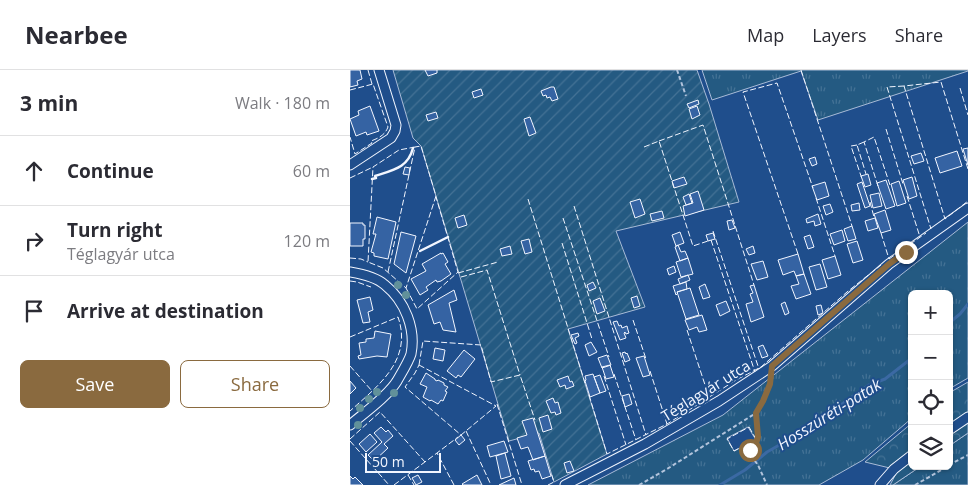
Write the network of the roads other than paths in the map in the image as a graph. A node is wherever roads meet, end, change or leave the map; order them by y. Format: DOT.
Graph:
graph roads {
  1 [pos="379,70"];
  2 [pos="350,165"];
  3 [pos="968,208"];
  4 [pos="350,272"];
  5 [pos="968,417"];
  6 [pos="350,425"];
  7 [pos="953,427"];
  8 [pos="908,458"];
  9 [pos="565,485"];
  10 [pos="880,485"];
  1 -- 2 [label="street"];
  3 -- 9 [label="street, Téglagyár utca"];
  4 -- 6 [label="street"];
  5 -- 7 [label="street"];
  8 -- 10 [label="street"];
}
